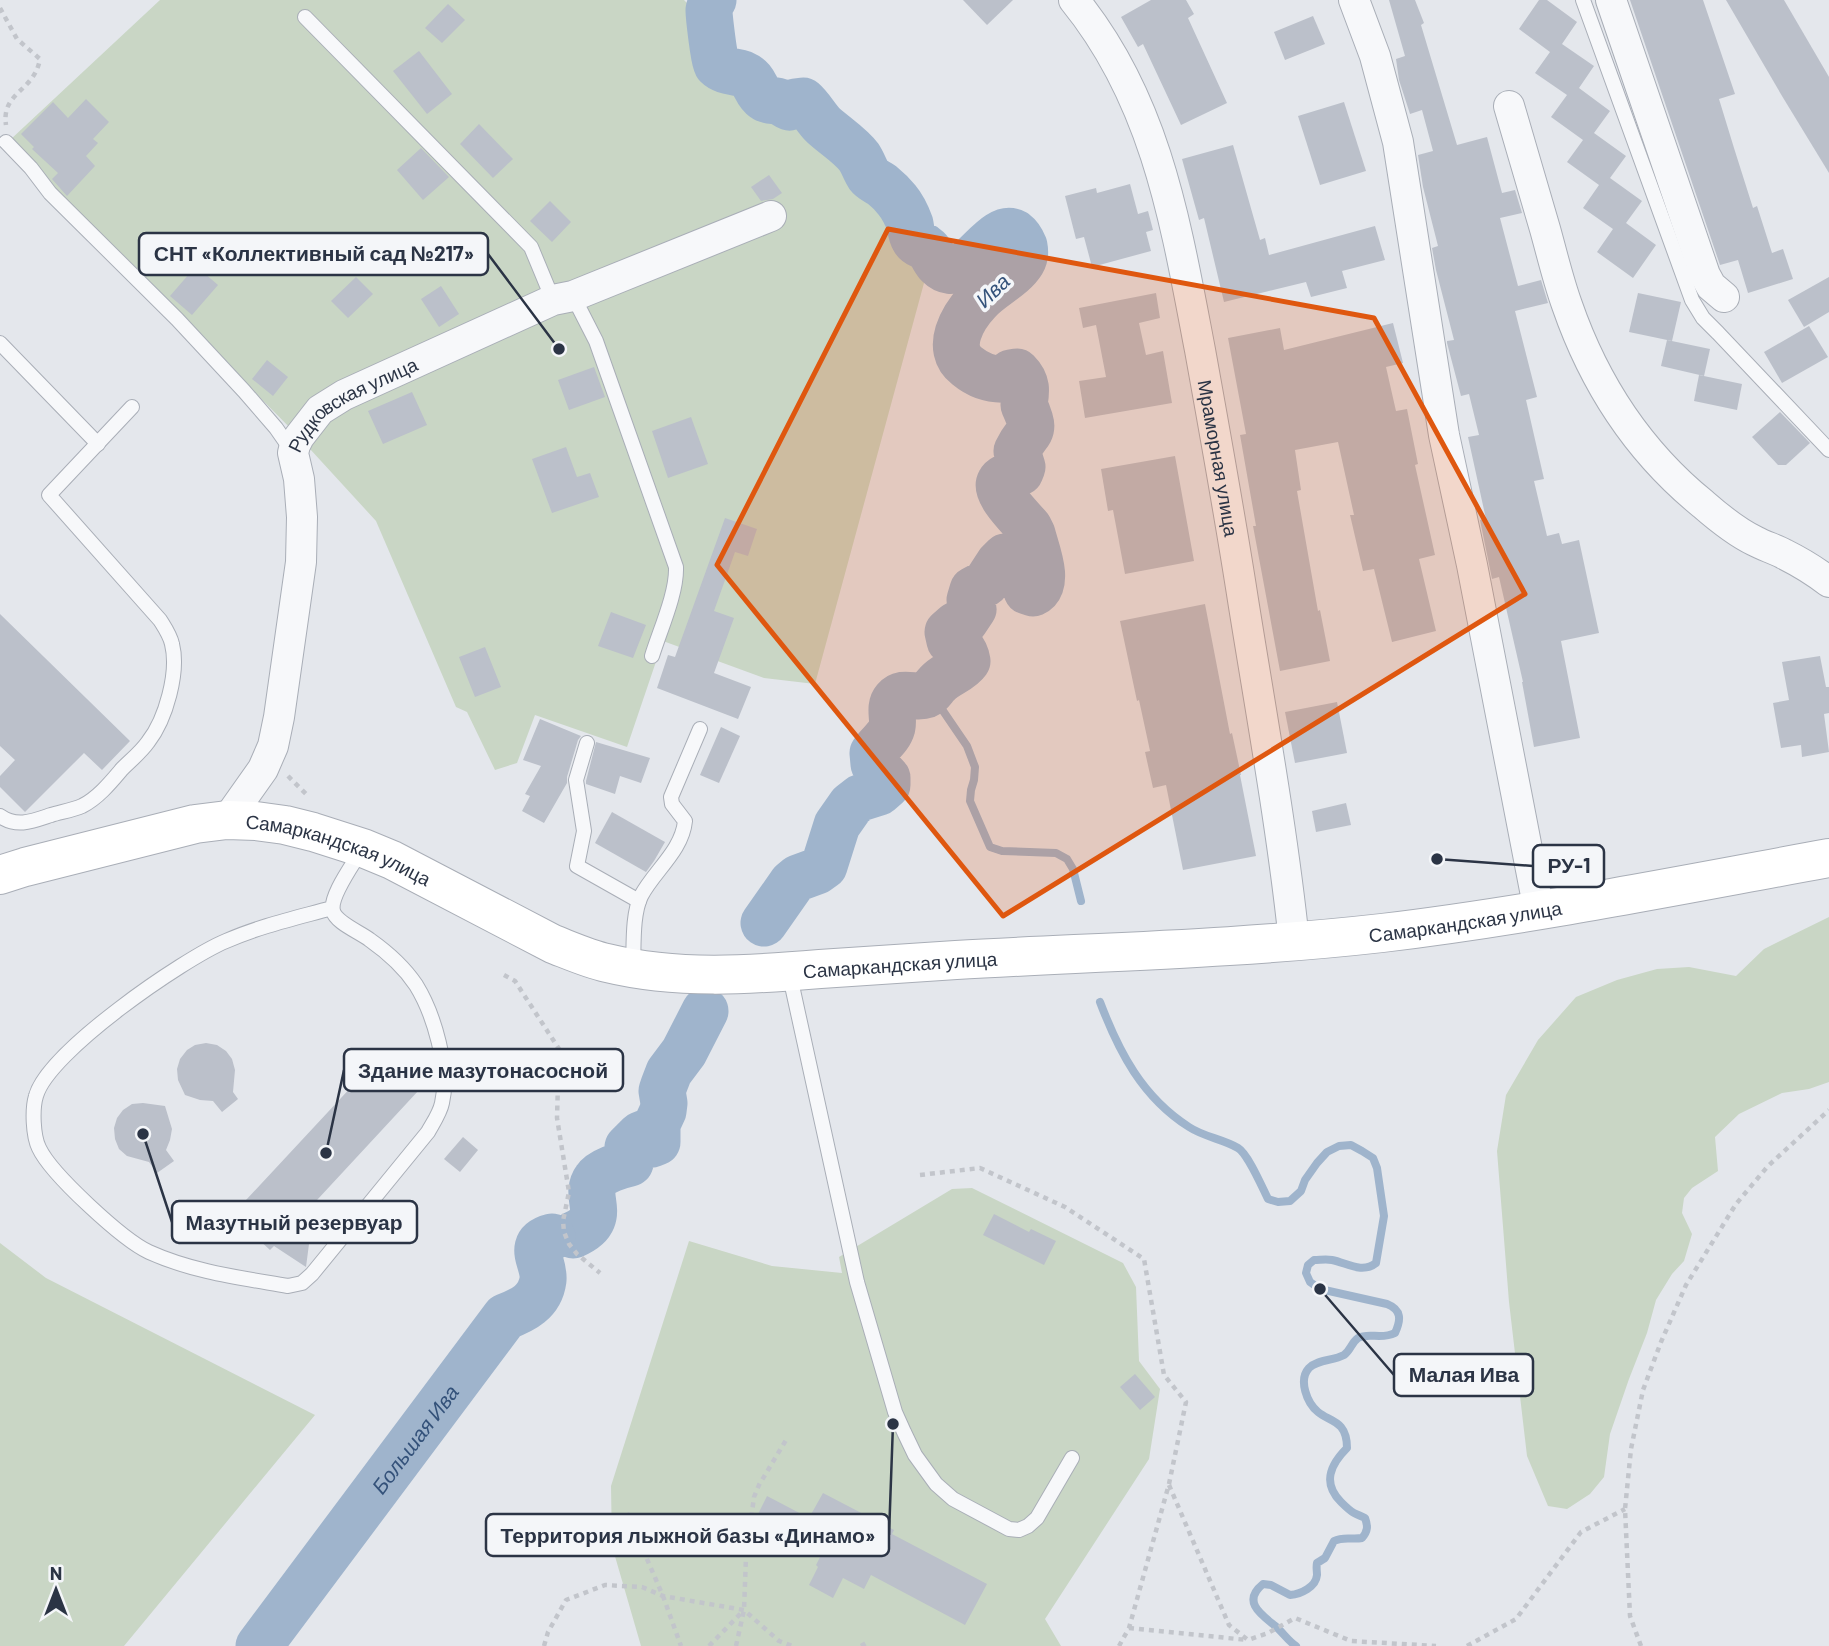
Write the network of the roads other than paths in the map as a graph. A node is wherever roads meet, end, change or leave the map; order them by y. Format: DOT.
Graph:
graph roads {
  1 [pos="1074,0"];
  2 [pos="1354,0"];
  3 [pos="1583,0"];
  4 [pos="1611,0"];
  5 [pos="305,17"];
  6 [pos="1509,106"];
  7 [pos="6,142"];
  8 [pos="771,215"];
  9 [pos="1724,297"];
  10 [pos="563,298"];
  11 [pos="0,343"];
  12 [pos="132,408"];
  13 [pos="98,444"];
  14 [pos="1829,450"];
  15 [pos="293,453"];
  16 [pos="1829,582"];
  17 [pos="652,656"];
  18 [pos="700,729"];
  19 [pos="587,743"];
  20 [pos="0,816"];
  21 [pos="227,820"];
  22 [pos="363,848"];
  23 [pos="1829,858"];
  24 [pos="0,875"];
  25 [pos="639,901"];
  26 [pos="332,908"];
  27 [pos="1539,911"];
  28 [pos="1294,941"];
  29 [pos="634,968"];
  30 [pos="789,972"];
  31 [pos="1072,1458"];
  1 -- 28 [label="street, Мраморная улица"];
  2 -- 27 [label="street"];
  3 -- 14 [label="lane"];
  4 -- 9 [label="street"];
  5 -- 10 [label="lane"];
  6 -- 16 [label="street"];
  7 -- 15 [label="lane"];
  8 -- 10 [label="street, Рудковская улица"];
  10 -- 15 [label="street, Рудковская улица"];
  10 -- 17 [label="lane"];
  11 -- 13 [label="lane"];
  12 -- 13 [label="lane"];
  13 -- 20 [label="lane"];
  15 -- 21 [label="street, Рудковская улица"];
  18 -- 25 [label="lane"];
  19 -- 25 [label="lane"];
  21 -- 22 [label="street, Самаркандская улица"];
  21 -- 24 [label="street, Самаркандская улица"];
  22 -- 26 [label="lane"];
  22 -- 29 [label="street, Самаркандская улица"];
  23 -- 27 [label="street, Самаркандская улица"];
  25 -- 29 [label="lane"];
  26 -- 26 [label="lane"];
  27 -- 28 [label="street, Самаркандская улица"];
  28 -- 30 [label="street, Самаркандская улица"];
  29 -- 30 [label="street, Самаркандская улица"];
  30 -- 31 [label="lane"];
}
